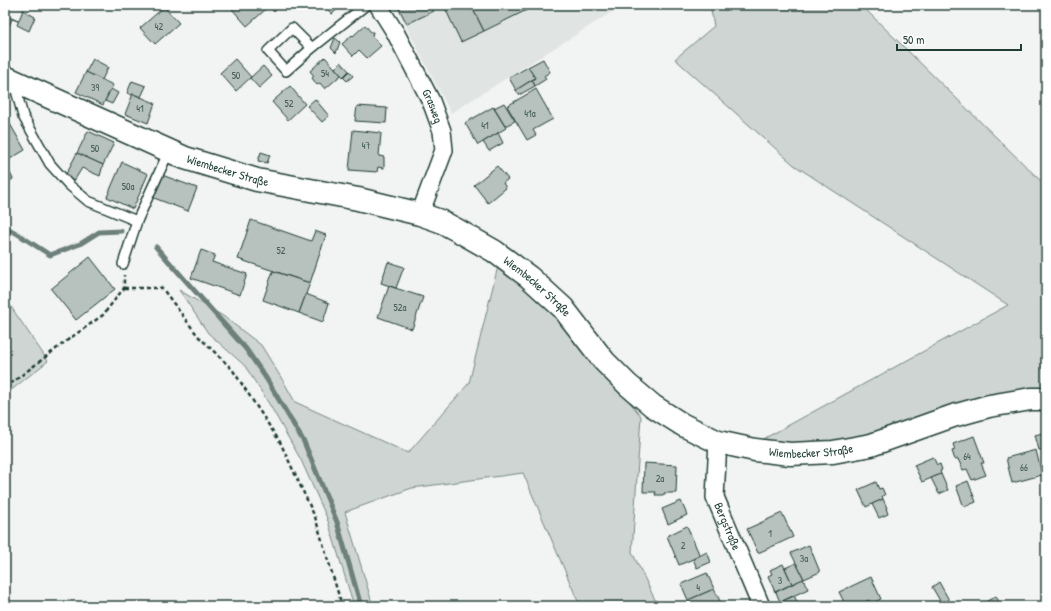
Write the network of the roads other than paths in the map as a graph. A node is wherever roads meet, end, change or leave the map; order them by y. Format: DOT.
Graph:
graph roads {
  1 [pos="366,5"];
  2 [pos="378,5"];
  3 [pos="312,48"];
  4 [pos="9,79"];
  5 [pos="169,151"];
  6 [pos="420,214"];
  7 [pos="137,221"];
  8 [pos="123,264"];
  9 [pos="1046,398"];
  10 [pos="718,442"];
  11 [pos="761,606"];
  1 -- 3 [label="lane"];
  2 -- 6 [label="street, Grasweg"];
  3 -- 3 [label="lane"];
  4 -- 5 [label="street, Wiembecker Straße"];
  4 -- 7 [label="lane"];
  5 -- 6 [label="street, Wiembecker Straße"];
  5 -- 7 [label="lane"];
  6 -- 10 [label="street, Wiembecker Straße"];
  7 -- 8 [label="lane"];
  9 -- 10 [label="street, Wiembecker Straße"];
  10 -- 11 [label="street, Bergstraße"];
}
